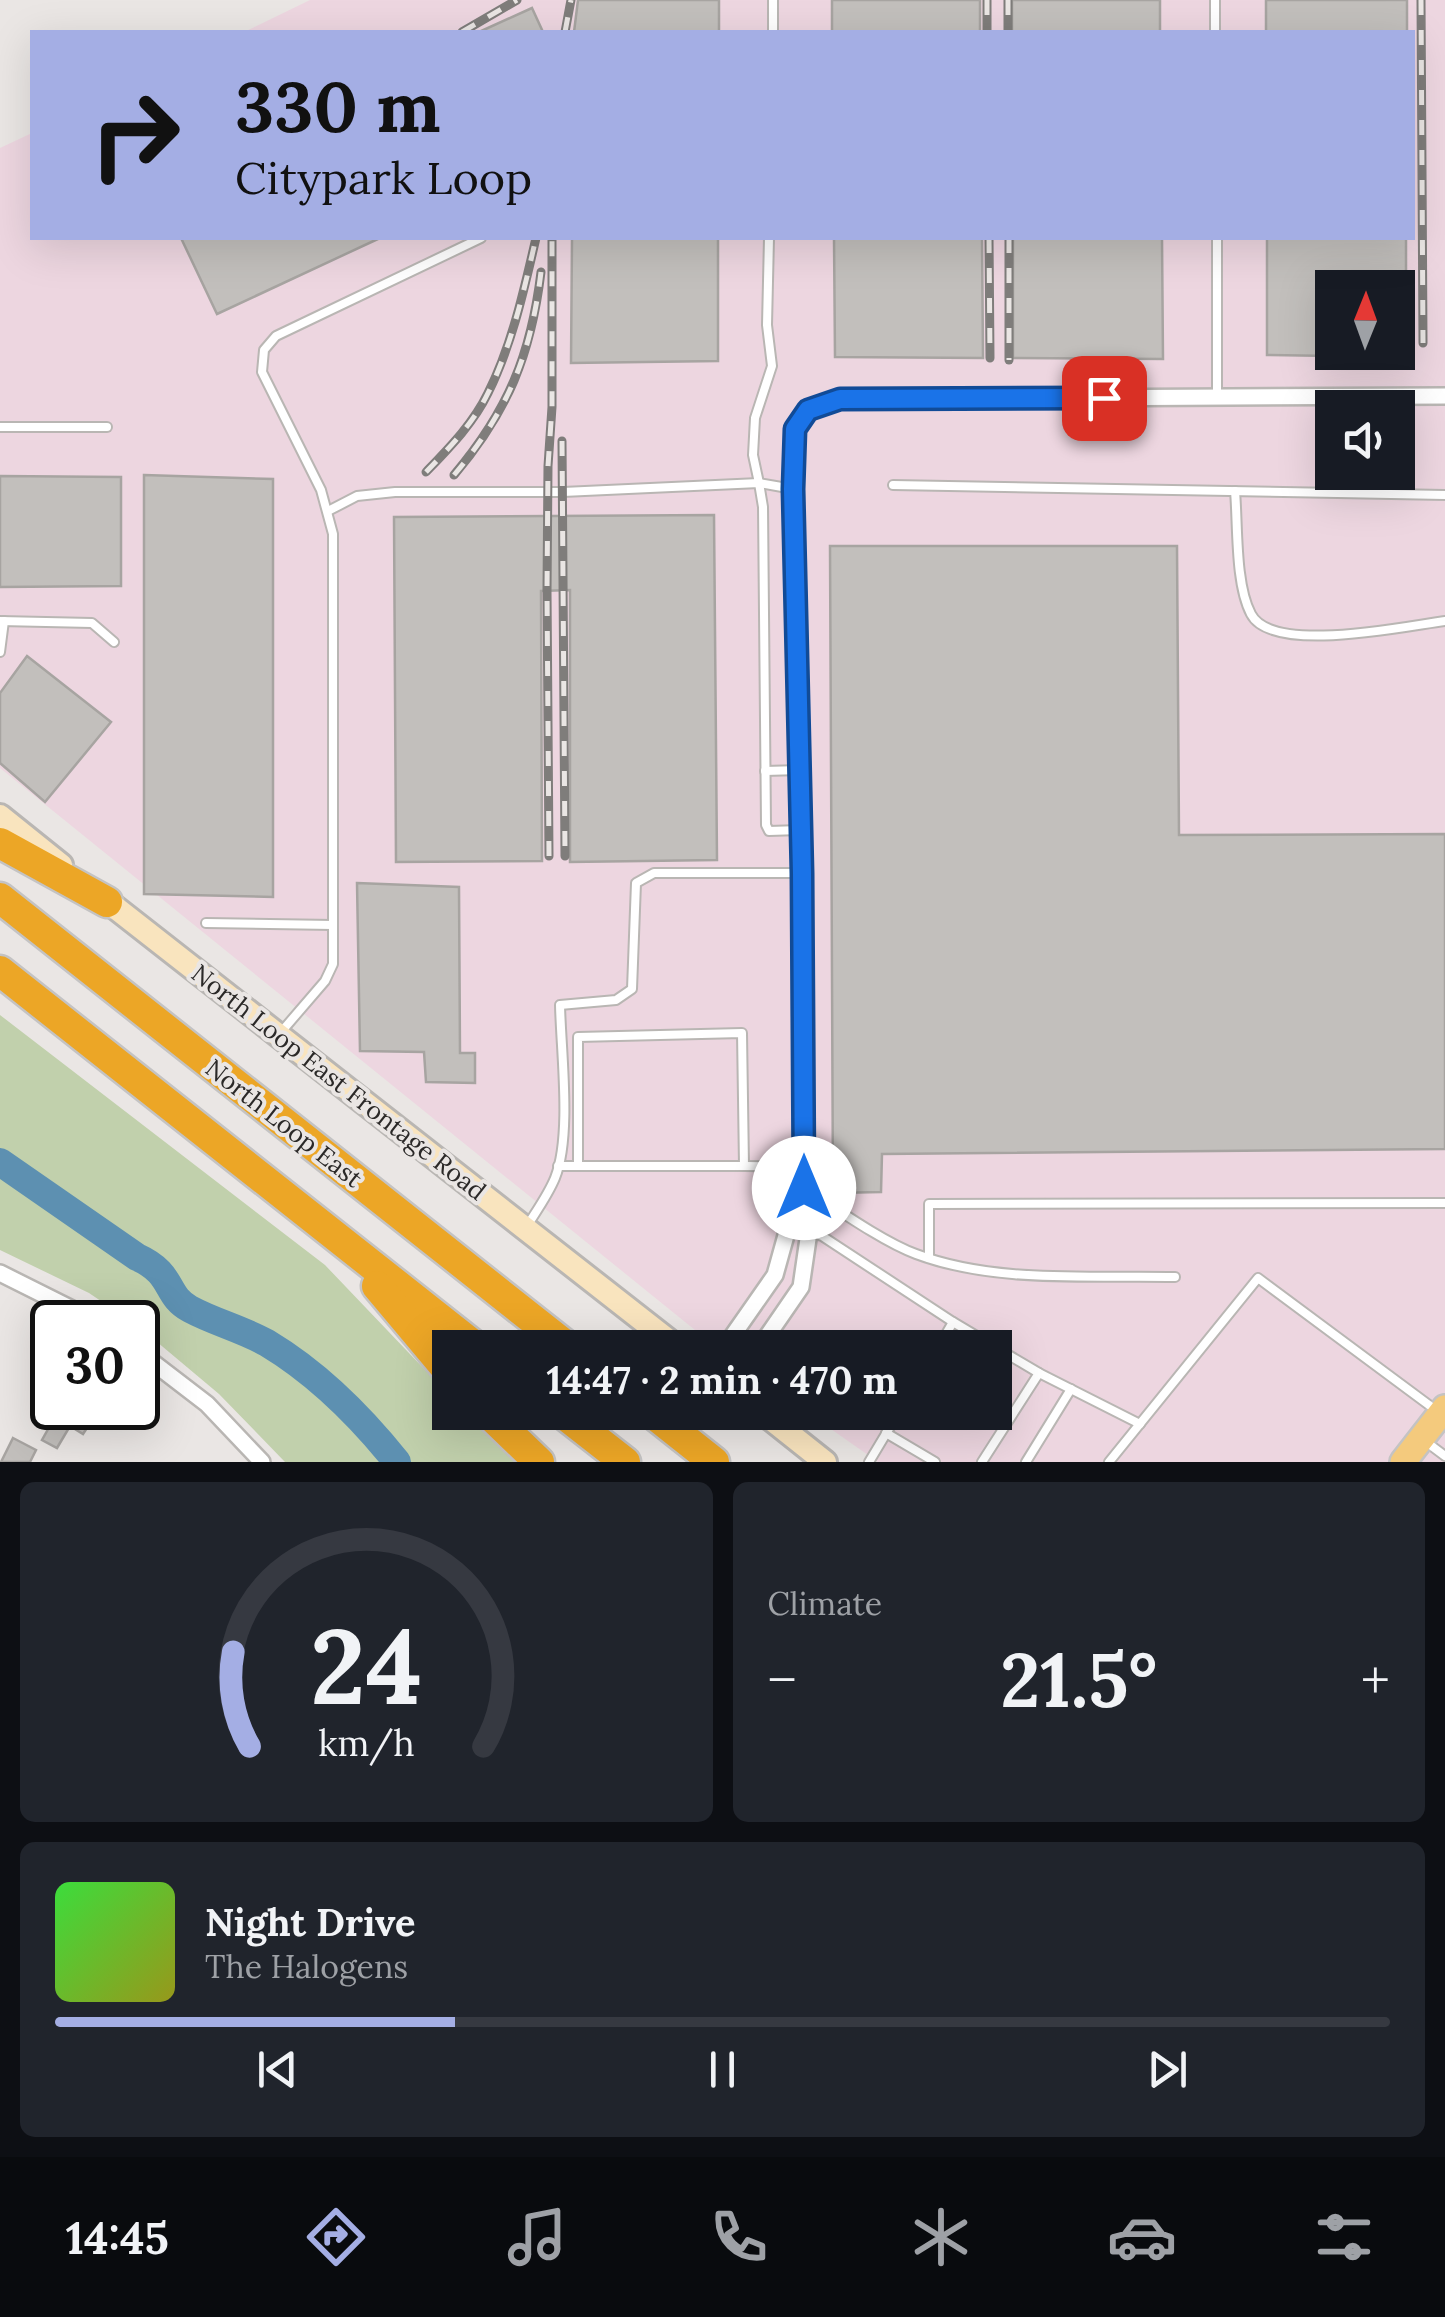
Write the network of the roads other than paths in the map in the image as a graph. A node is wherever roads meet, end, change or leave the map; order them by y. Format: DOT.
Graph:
graph roads {
  1 [pos="773,0"];
  2 [pos="1215,0"];
  3 [pos="773,30"];
  4 [pos="1215,30"];
  5 [pos="477,240"];
  6 [pos="769,240"];
  7 [pos="1218,240"];
  8 [pos="1217,396"];
  9 [pos="1445,396"];
  10 [pos="0,427"];
  11 [pos="107,427"];
  12 [pos="760,482"];
  13 [pos="893,485"];
  14 [pos="793,489"];
  15 [pos="1236,491"];
  16 [pos="1445,494"];
  17 [pos="328,510"];
  18 [pos="2,621"];
  19 [pos="1445,621"];
  20 [pos="114,642"];
  21 [pos="0,652"];
  22 [pos="765,770"];
  23 [pos="800,770"];
  24 [pos="0,816"];
  25 [pos="802,830"];
  26 [pos="0,843"];
  27 [pos="802,873"];
  28 [pos="0,898"];
  29 [pos="107,902"];
  30 [pos="206,923"];
  31 [pos="333,925"];
  32 [pos="0,971"];
  33 [pos="279,1034"];
  34 [pos="558,1166"];
  35 [pos="578,1166"];
  36 [pos="744,1166"];
  37 [pos="804,1167"];
  38 [pos="804,1192"];
  39 [pos="1445,1202"];
  40 [pos="525,1228"];
  41 [pos="809,1232"];
  42 [pos="340,1241"];
  43 [pos="929,1258"];
  44 [pos="0,1273"];
  45 [pos="1175,1277"];
  46 [pos="54,1300"];
  47 [pos="953,1322"];
  48 [pos="454,1330"];
  49 [pos="546,1330"];
  50 [pos="655,1330"];
  51 [pos="737,1330"];
  52 [pos="771,1330"];
  53 [pos="948,1330"];
  54 [pos="432,1351"];
  55 [pos="160,1368"];
  56 [pos="1039,1372"];
  57 [pos="1072,1389"];
  58 [pos="1443,1411"];
  59 [pos="1140,1424"];
  60 [pos="507,1430"];
  61 [pos="584,1430"];
  62 [pos="674,1430"];
  63 [pos="784,1430"];
  64 [pos="888,1430"];
  65 [pos="886,1433"];
  66 [pos="1422,1438"];
  67 [pos="1445,1456"];
  68 [pos="262,1462"];
  69 [pos="540,1462"];
  70 [pos="624,1462"];
  71 [pos="714,1462"];
  72 [pos="824,1462"];
  73 [pos="869,1462"];
  74 [pos="935,1462"];
  75 [pos="982,1462"];
  76 [pos="1026,1462"];
  77 [pos="1109,1462"];
  78 [pos="1403,1462"];
  1 -- 3 [label="lane"];
  2 -- 4 [label="lane"];
  5 -- 17 [label="lane"];
  6 -- 12 [label="lane"];
  7 -- 8 [label="lane"];
  8 -- 9 [label="street"];
  8 -- 14 [label="street"];
  10 -- 11 [label="lane"];
  12 -- 14 [label="lane"];
  12 -- 17 [label="lane"];
  12 -- 22 [label="lane"];
  13 -- 15 [label="lane"];
  14 -- 23 [label="street"];
  15 -- 16 [label="lane"];
  15 -- 19 [label="lane"];
  17 -- 31 [label="lane"];
  18 -- 20 [label="lane"];
  18 -- 21 [label="lane"];
  22 -- 23 [label="lane"];
  22 -- 25 [label="lane"];
  23 -- 25 [label="street"];
  24 -- 29 [label="main road, North Loop East Frontage Road"];
  25 -- 27 [label="street"];
  26 -- 29 [label="highway"];
  27 -- 34 [label="lane"];
  27 -- 37 [label="street"];
  28 -- 49 [label="highway, North Loop East"];
  29 -- 33 [label="main road, North Loop East Frontage Road"];
  30 -- 31 [label="lane"];
  31 -- 33 [label="lane"];
  32 -- 42 [label="highway"];
  33 -- 40 [label="main road, North Loop East Frontage Road"];
  34 -- 35 [label="lane"];
  34 -- 40 [label="lane"];
  35 -- 36 [label="lane"];
  35 -- 36 [label="lane"];
  36 -- 37 [label="lane"];
  37 -- 38 [label="street"];
  38 -- 41 [label="street"];
  38 -- 43 [label="lane"];
  38 -- 51 [label="street"];
  39 -- 43 [label="lane"];
  40 -- 50 [label="main road, North Loop East Frontage Road"];
  41 -- 47 [label="lane"];
  41 -- 52 [label="street"];
  42 -- 48 [label="highway"];
  42 -- 54 [label="highway"];
  43 -- 45 [label="lane"];
  44 -- 46 [label="street"];
  47 -- 53 [label="lane"];
  47 -- 56 [label="lane"];
  55 -- 68 [label="street"];
  56 -- 57 [label="lane"];
  56 -- 75 [label="lane"];
  57 -- 59 [label="lane"];
  57 -- 76 [label="lane"];
  58 -- 59 [label="lane"];
  58 -- 66 [label="main road"];
  59 -- 77 [label="lane"];
  60 -- 69 [label="highway"];
  61 -- 70 [label="highway"];
  62 -- 71 [label="highway"];
  63 -- 72 [label="main road"];
  64 -- 65 [label="lane"];
  65 -- 73 [label="lane"];
  65 -- 74 [label="lane"];
  66 -- 67 [label="lane"];
  66 -- 78 [label="main road"];
}
